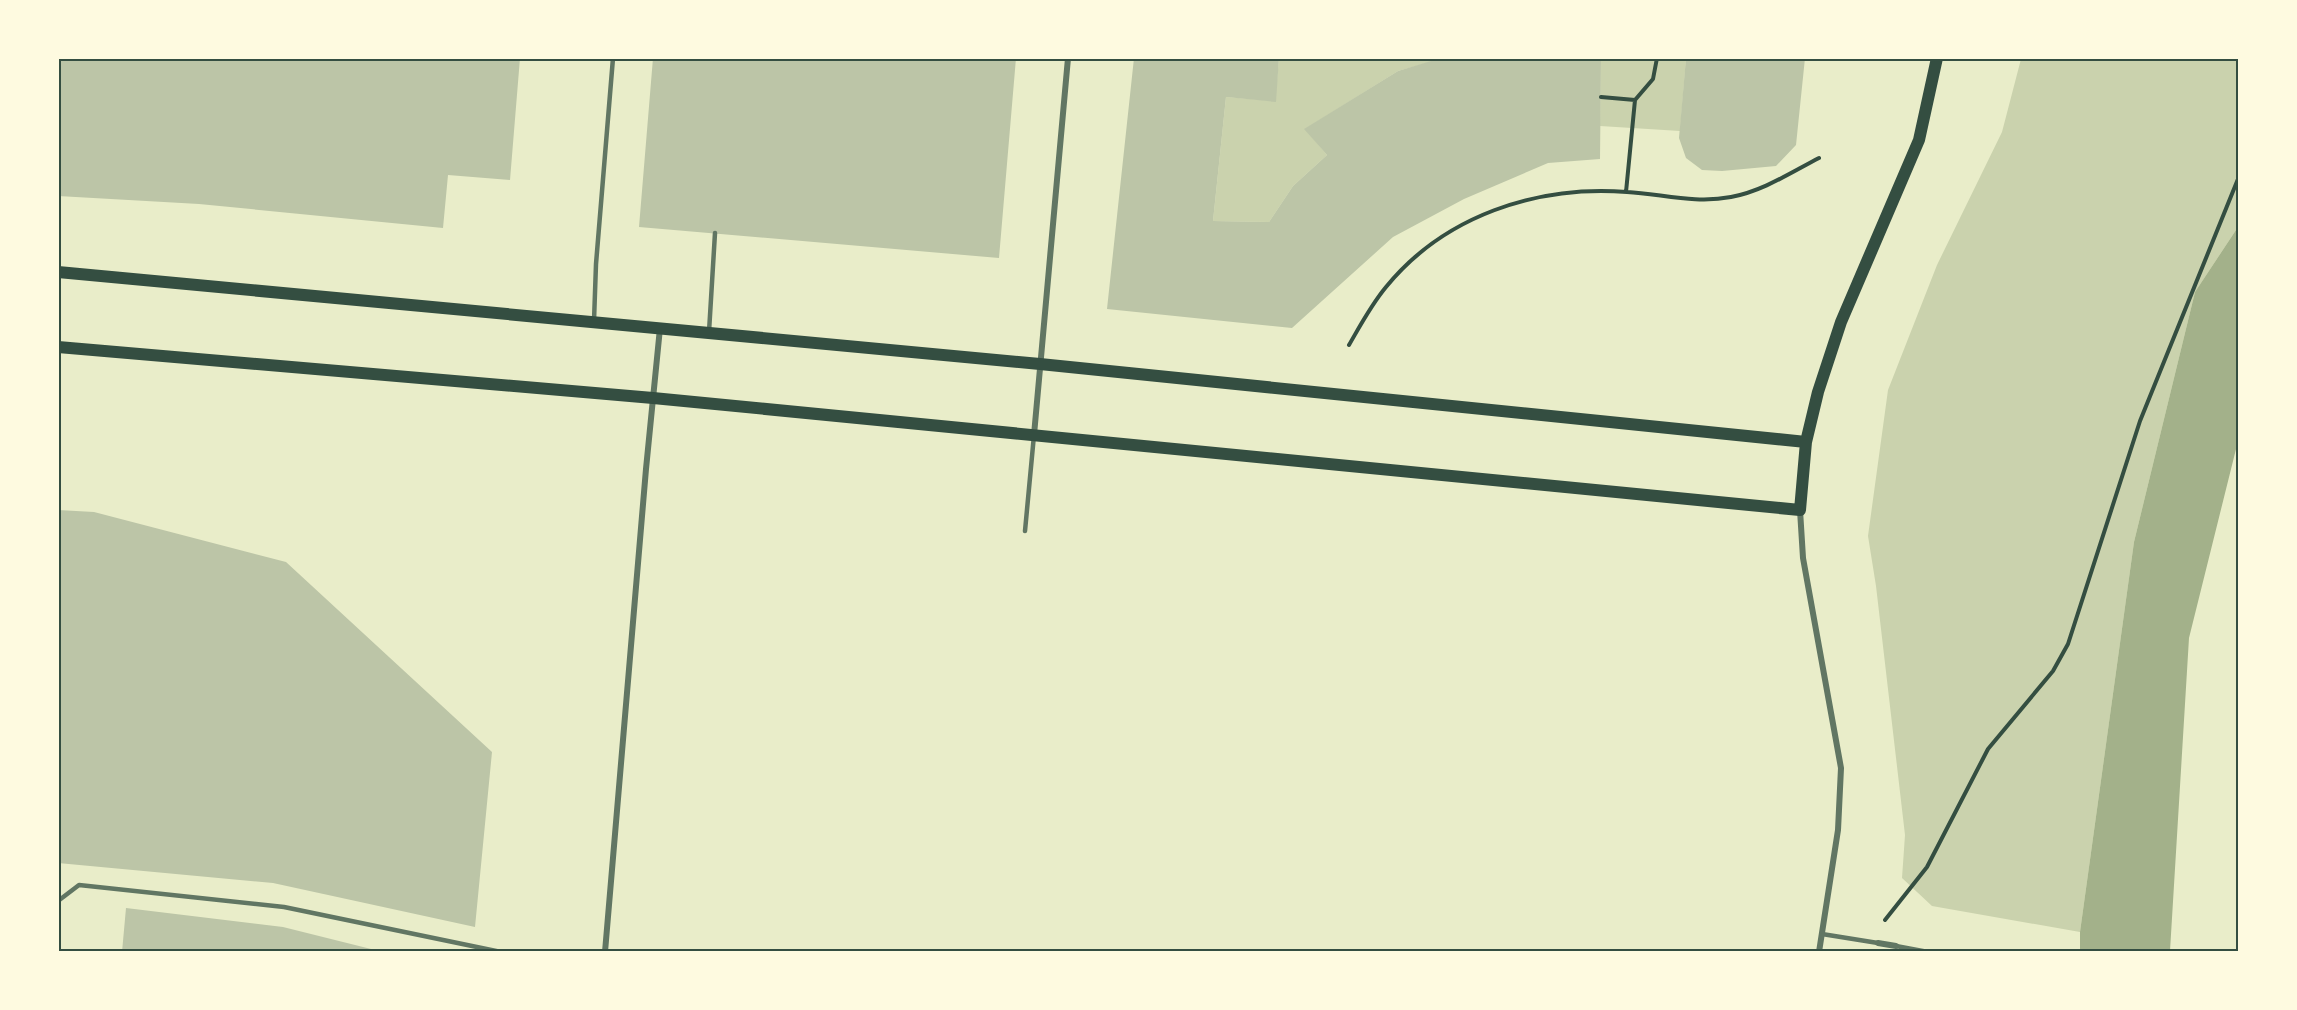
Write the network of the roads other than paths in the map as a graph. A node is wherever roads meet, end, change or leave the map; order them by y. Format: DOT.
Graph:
graph roads {
  1 [pos="614,58"];
  2 [pos="1068,58"];
  3 [pos="1937,58"];
  4 [pos="715,233"];
  5 [pos="58,272"];
  6 [pos="594,321"];
  7 [pos="660,328"];
  8 [pos="709,332"];
  9 [pos="58,348"];
  10 [pos="1040,364"];
  11 [pos="653,398"];
  12 [pos="1034,435"];
  13 [pos="1806,442"];
  14 [pos="1800,510"];
  15 [pos="1025,531"];
  16 [pos="58,901"];
  17 [pos="1822,934"];
  18 [pos="1878,943"];
  19 [pos="1896,946"];
  20 [pos="501,951"];
  21 [pos="605,951"];
  22 [pos="1819,951"];
  23 [pos="1928,951"];
  1 -- 6 [label="lane"];
  2 -- 10 [label="street"];
  3 -- 13 [label="main road"];
  4 -- 8 [label="lane"];
  5 -- 6 [label="main road"];
  6 -- 7 [label="main road"];
  7 -- 8 [label="main road"];
  7 -- 11 [label="street"];
  8 -- 10 [label="main road"];
  9 -- 11 [label="main road"];
  10 -- 12 [label="street"];
  10 -- 13 [label="main road"];
  11 -- 12 [label="main road"];
  11 -- 21 [label="street"];
  12 -- 14 [label="main road"];
  12 -- 15 [label="lane"];
  13 -- 14 [label="main road"];
  14 -- 17 [label="street"];
  16 -- 20 [label="lane"];
  17 -- 18 [label="lane"];
  17 -- 22 [label="street"];
  18 -- 19 [label="street"];
  19 -- 23 [label="lane"];
}
